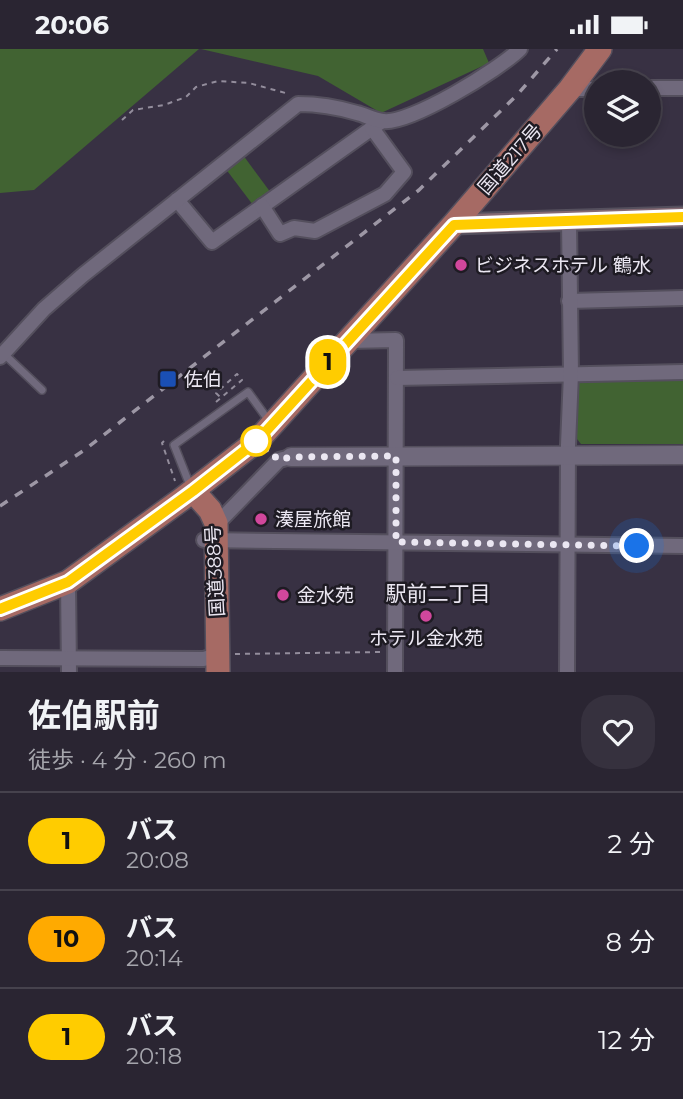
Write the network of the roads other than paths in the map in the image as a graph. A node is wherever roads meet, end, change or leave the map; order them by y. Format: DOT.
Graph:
graph roads {
  1 [pos="520,49"];
  2 [pos="600,49"];
  3 [pos="683,88"];
  4 [pos="570,89"];
  5 [pos="584,89"];
  6 [pos="661,89"];
  7 [pos="377,125"];
  8 [pos="177,199"];
  9 [pos="261,206"];
  10 [pos="683,217"];
  11 [pos="569,221"];
  12 [pos="454,225"];
  13 [pos="683,298"];
  14 [pos="569,301"];
  15 [pos="348,341"];
  16 [pos="1,353"];
  17 [pos="683,372"];
  18 [pos="571,374"];
  19 [pos="397,378"];
  20 [pos="42,390"];
  21 [pos="272,424"];
  22 [pos="568,455"];
  23 [pos="683,455"];
  24 [pos="396,456"];
  25 [pos="291,457"];
  26 [pos="184,489"];
  27 [pos="213,534"];
  28 [pos="396,542"];
  29 [pos="568,545"];
  30 [pos="683,546"];
  31 [pos="68,582"];
  32 [pos="0,609"];
  33 [pos="0,658"];
  34 [pos="211,664"];
  35 [pos="69,665"];
  36 [pos="395,672"];
  37 [pos="567,672"];
  1 -- 7 [label="street"];
  2 -- 4 [label="highway, 国道217号"];
  3 -- 6 [label="street"];
  4 -- 5 [label="street"];
  4 -- 12 [label="highway, 国道217号"];
  7 -- 8 [label="street"];
  7 -- 9 [label="street"];
  7 -- 9 [label="street"];
  8 -- 9 [label="street"];
  8 -- 16 [label="street"];
  10 -- 11 [label="main road"];
  11 -- 12 [label="main road"];
  11 -- 14 [label="street"];
  12 -- 15 [label="highway, 国道217号"];
  13 -- 14 [label="street"];
  14 -- 18 [label="street"];
  15 -- 19 [label="street"];
  15 -- 21 [label="highway, 国道217号"];
  16 -- 20 [label="lane"];
  17 -- 18 [label="street"];
  18 -- 19 [label="street"];
  18 -- 22 [label="street"];
  19 -- 24 [label="street"];
  21 -- 26 [label="highway, 国道217号"];
  21 -- 26 [label="lane"];
  22 -- 23 [label="street"];
  22 -- 24 [label="street"];
  22 -- 29 [label="street"];
  24 -- 25 [label="street"];
  24 -- 28 [label="street"];
  25 -- 27 [label="street"];
  26 -- 27 [label="highway, 国道388号"];
  26 -- 31 [label="highway, 国道217号"];
  27 -- 28 [label="street"];
  27 -- 34 [label="highway, 国道388号"];
  28 -- 29 [label="street"];
  28 -- 36 [label="street"];
  29 -- 30 [label="street"];
  29 -- 37 [label="street"];
  31 -- 32 [label="highway, 国道217号"];
  31 -- 35 [label="street"];
  33 -- 35 [label="street"];
  34 -- 35 [label="street"];
}
